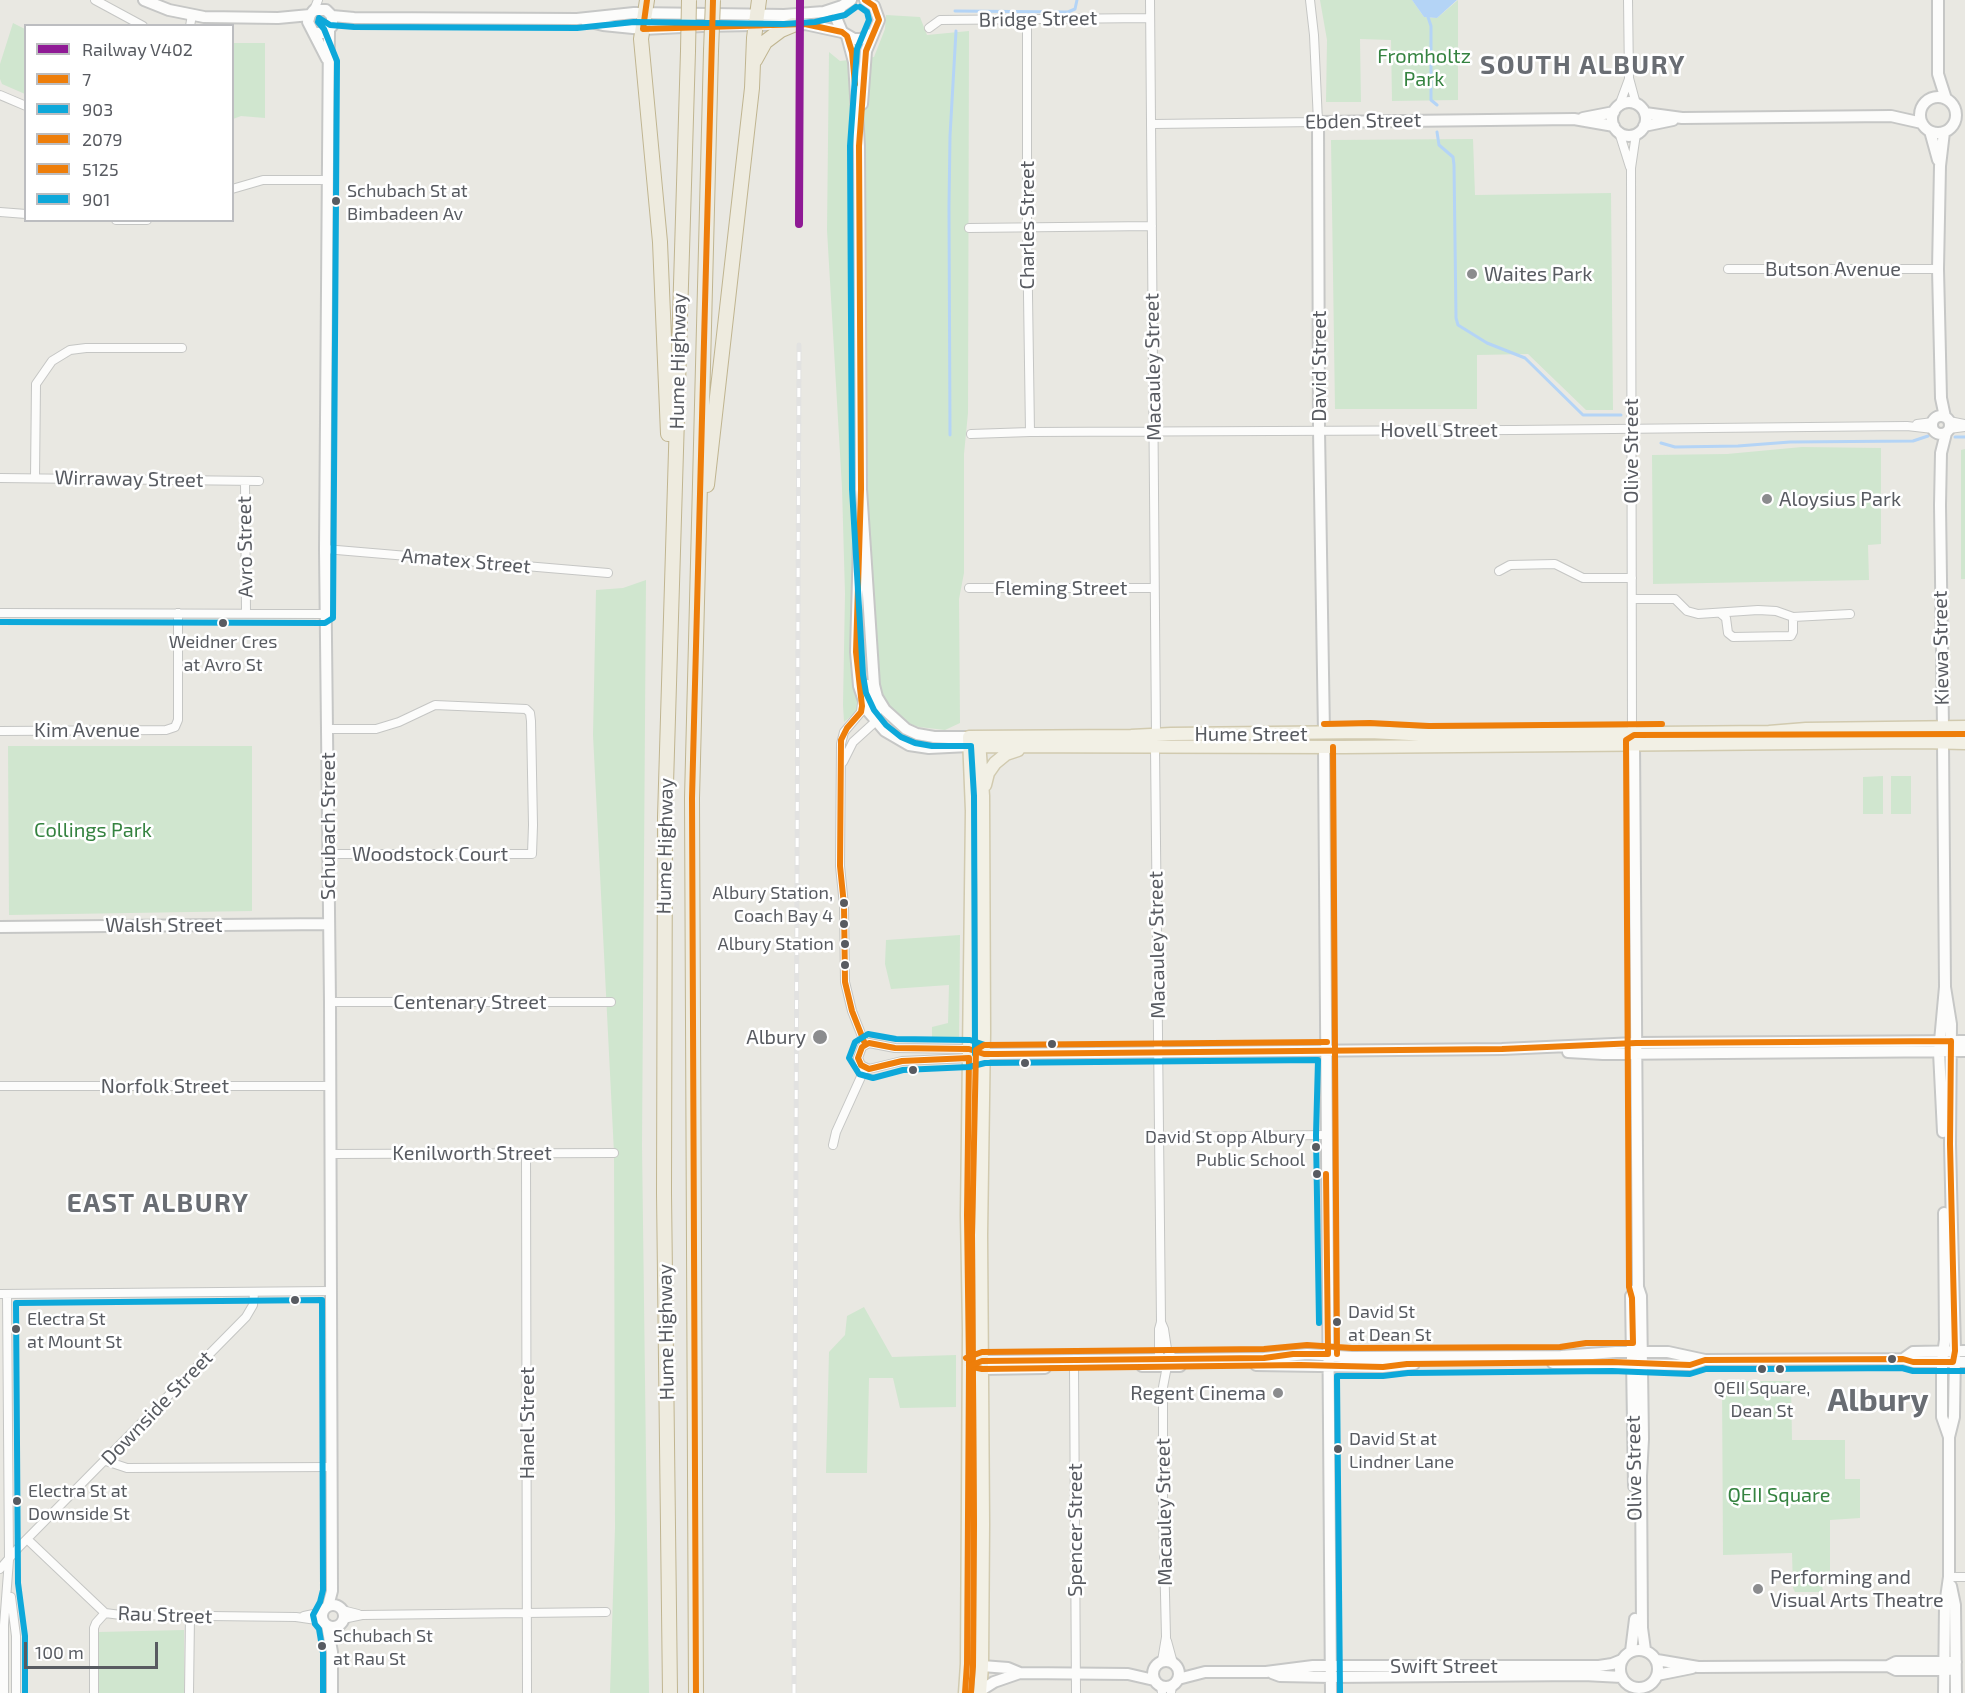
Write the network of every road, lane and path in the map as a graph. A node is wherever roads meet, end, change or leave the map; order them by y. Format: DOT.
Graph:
graph roads {
  1 [pos="95,0"];
  2 [pos="144,0"];
  3 [pos="326,0"];
  4 [pos="689,0"];
  5 [pos="713,0"];
  6 [pos="759,0"];
  7 [pos="868,0"];
  8 [pos="1150,0"];
  9 [pos="1310,0"];
  10 [pos="1628,0"];
  11 [pos="1938,0"];
  12 [pos="847,2"];
  13 [pos="646,6"];
  14 [pos="314,8"];
  15 [pos="278,18"];
  16 [pos="1150,18"];
  17 [pos="577,19"];
  18 [pos="1027,19"];
  19 [pos="191,20"];
  20 [pos="331,21"];
  21 [pos="757,21"];
  22 [pos="139,24"];
  23 [pos="793,25"];
  24 [pos="929,28"];
  25 [pos="643,29"];
  26 [pos="313,30"];
  27 [pos="873,33"];
  28 [pos="844,34"];
  29 [pos="328,61"];
  30 [pos="754,62"];
  31 [pos="1938,74"];
  32 [pos="1629,78"];
  33 [pos="0,95"];
  34 [pos="1949,102"];
  35 [pos="1926,103"];
  36 [pos="1636,104"];
  37 [pos="24,105"];
  38 [pos="1617,109"];
  39 [pos="1965,109"];
  40 [pos="1645,113"];
  41 [pos="1891,117"];
  42 [pos="1682,118"];
  43 [pos="1574,120"];
  44 [pos="1318,122"];
  45 [pos="1959,122"];
  46 [pos="1153,124"];
  47 [pos="1926,127"];
  48 [pos="1617,129"];
  49 [pos="1640,130"];
  50 [pos="1944,132"];
  51 [pos="859,146"];
  52 [pos="1940,166"];
  53 [pos="1631,168"];
  54 [pos="326,180"];
  55 [pos="234,188"];
  56 [pos="0,212"];
  57 [pos="24,214"];
  58 [pos="1152,226"];
  59 [pos="1027,227"];
  60 [pos="969,228"];
  61 [pos="1728,269"];
  62 [pos="1938,269"];
  63 [pos="182,348"];
  64 [pos="1941,425"];
  65 [pos="1965,425"];
  66 [pos="1630,428"];
  67 [pos="1319,430"];
  68 [pos="1030,432"];
  69 [pos="1154,432"];
  70 [pos="971,434"];
  71 [pos="0,478"];
  72 [pos="35,478"];
  73 [pos="244,481"];
  74 [pos="259,481"];
  75 [pos="861,489"];
  76 [pos="325,549"];
  77 [pos="1499,571"];
  78 [pos="608,573"];
  79 [pos="1632,578"];
  80 [pos="969,588"];
  81 [pos="1154,588"];
  82 [pos="1632,599"];
  83 [pos="178,613"];
  84 [pos="246,613"];
  85 [pos="1720,613"];
  86 [pos="0,614"];
  87 [pos="325,614"];
  88 [pos="1850,614"];
  89 [pos="1792,616"];
  90 [pos="870,618"];
  91 [pos="672,619"];
  92 [pos="859,686"];
  93 [pos="875,722"];
  94 [pos="1943,727"];
  95 [pos="1965,727"];
  96 [pos="327,729"];
  97 [pos="0,731"];
  98 [pos="1324,733"];
  99 [pos="693,738"];
  100 [pos="1633,739"];
  101 [pos="1156,741"];
  102 [pos="974,742"];
  103 [pos="1943,743"];
  104 [pos="1965,743"];
  105 [pos="1037,747"];
  106 [pos="1324,747"];
  107 [pos="841,767"];
  108 [pos="983,796"];
  109 [pos="328,854"];
  110 [pos="329,924"];
  111 [pos="0,927"];
  112 [pos="330,1002"];
  113 [pos="611,1002"];
  114 [pos="1965,1041"];
  115 [pos="865,1044"];
  116 [pos="1946,1046"];
  117 [pos="1636,1048"];
  118 [pos="1158,1051"];
  119 [pos="1326,1051"];
  120 [pos="1965,1051"];
  121 [pos="969,1053"];
  122 [pos="984,1053"];
  123 [pos="882,1056"];
  124 [pos="865,1068"];
  125 [pos="0,1086"];
  126 [pos="330,1086"];
  127 [pos="1325,1135"];
  128 [pos="1159,1137"];
  129 [pos="833,1145"];
  130 [pos="614,1153"];
  131 [pos="330,1154"];
  132 [pos="526,1154"];
  133 [pos="331,1291"];
  134 [pos="254,1293"];
  135 [pos="3,1294"];
  136 [pos="1161,1322"];
  137 [pos="1637,1352"];
  138 [pos="1329,1354"];
  139 [pos="1957,1355"];
  140 [pos="1903,1359"];
  141 [pos="1705,1360"];
  142 [pos="1163,1362"];
  143 [pos="1942,1362"];
  144 [pos="1074,1364"];
  145 [pos="1637,1364"];
  146 [pos="982,1365"];
  147 [pos="969,1366"];
  148 [pos="1328,1367"];
  149 [pos="1163,1387"];
  150 [pos="1949,1437"];
  151 [pos="106,1461"];
  152 [pos="331,1467"];
  153 [pos="1638,1515"];
  154 [pos="27,1539"];
  155 [pos="9,1560"];
  156 [pos="0,1569"];
  157 [pos="1949,1577"];
  158 [pos="1965,1577"];
  159 [pos="9,1584"];
  160 [pos="527,1612"];
  161 [pos="606,1612"];
  162 [pos="105,1613"];
  163 [pos="190,1616"];
  164 [pos="333,1616"];
  165 [pos="1645,1650"];
  166 [pos="1631,1651"];
  167 [pos="1622,1660"];
  168 [pos="1657,1660"];
  169 [pos="1167,1663"];
  170 [pos="982,1666"];
  171 [pos="1950,1666"];
  172 [pos="1698,1667"];
  173 [pos="1421,1671"];
  174 [pos="1205,1672"];
  175 [pos="1331,1672"];
  176 [pos="1020,1673"];
  177 [pos="1076,1673"];
  178 [pos="1128,1674"];
  179 [pos="1622,1677"];
  180 [pos="1652,1684"];
  181 [pos="1159,1686"];
  182 [pos="1174,1686"];
  183 [pos="965,1687"];
  184 [pos="1633,1690"];
  185 [pos="980,1692"];
  186 [pos="4,1693"];
  187 [pos="16,1693"];
  188 [pos="94,1693"];
  189 [pos="189,1693"];
  190 [pos="333,1693"];
  191 [pos="527,1693"];
  192 [pos="670,1693"];
  193 [pos="696,1693"];
  194 [pos="1076,1693"];
  195 [pos="1331,1693"];
  196 [pos="1944,1693"];
  197 [pos="1956,1693"];
  1 -- 22 [label="street"];
  2 -- 19 [label="street"];
  3 -- 20 [label="street, Schubach Street"];
  4 -- 91 [label="highway, Hume Highway, bridge"];
  5 -- 99 [label="highway, Hume Highway, bridge"];
  6 -- 21 [label="highway"];
  7 -- 27 [label="street"];
  8 -- 16 [label="street, Macauley Street"];
  9 -- 44 [label="street, David Street"];
  10 -- 32 [label="street"];
  11 -- 31 [label="street"];
  12 -- 21 [label="street"];
  12 -- 28 [label="street"];
  13 -- 17 [label="street"];
  13 -- 21 [label="street"];
  13 -- 25 [label="highway"];
  14 -- 15 [label="street"];
  14 -- 20 [label="street"];
  14 -- 26 [label="street"];
  15 -- 19 [label="street"];
  15 -- 26 [label="street"];
  16 -- 18 [label="street, Bridge Street"];
  16 -- 46 [label="street, Macauley Street"];
  17 -- 20 [label="street"];
  17 -- 25 [label="street"];
  18 -- 24 [label="street, Bridge Street"];
  18 -- 59 [label="street, Charles Street"];
  20 -- 26 [label="street"];
  20 -- 29 [label="street, Schubach Street"];
  21 -- 23 [label="street"];
  21 -- 25 [label="street"];
  21 -- 30 [label="highway"];
  23 -- 28 [label="street"];
  23 -- 30 [label="highway"];
  25 -- 91 [label="highway"];
  26 -- 29 [label="street, Schubach Street"];
  27 -- 28 [label="street"];
  27 -- 51 [label="street"];
  28 -- 51 [label="street"];
  29 -- 54 [label="street, Schubach Street"];
  30 -- 99 [label="highway"];
  31 -- 34 [label="street"];
  31 -- 35 [label="street"];
  32 -- 36 [label="street"];
  32 -- 38 [label="street"];
  33 -- 37 [label="street"];
  34 -- 35 [label="street"];
  34 -- 39 [label="street"];
  34 -- 45 [label="street"];
  35 -- 41 [label="street"];
  35 -- 47 [label="street"];
  36 -- 38 [label="street"];
  36 -- 40 [label="street"];
  38 -- 43 [label="street, Ebden Street"];
  38 -- 48 [label="street"];
  40 -- 42 [label="street"];
  40 -- 49 [label="street"];
  41 -- 42 [label="street"];
  41 -- 47 [label="street"];
  42 -- 49 [label="street"];
  43 -- 44 [label="street, Ebden Street"];
  43 -- 48 [label="street, Ebden Street"];
  44 -- 46 [label="street, Ebden Street"];
  44 -- 67 [label="street, David Street"];
  45 -- 50 [label="street"];
  46 -- 58 [label="street, Macauley Street"];
  47 -- 50 [label="street"];
  47 -- 52 [label="street, Kiewa Street"];
  48 -- 49 [label="street"];
  48 -- 53 [label="street, Olive Street"];
  49 -- 53 [label="street, Olive Street"];
  50 -- 52 [label="street, Kiewa Street"];
  51 -- 75 [label="street"];
  52 -- 62 [label="street, Kiewa Street"];
  53 -- 66 [label="street, Olive Street"];
  54 -- 55 [label="street"];
  54 -- 76 [label="street, Schubach Street"];
  56 -- 57 [label="street"];
  58 -- 59 [label="street"];
  58 -- 69 [label="street, Macauley Street"];
  59 -- 60 [label="street"];
  59 -- 68 [label="street, Charles Street"];
  61 -- 62 [label="street, Butson Avenue"];
  62 -- 64 [label="street, Kiewa Street"];
  63 -- 72 [label="street"];
  64 -- 65 [label="street, Hovell Street"];
  64 -- 66 [label="street, Hovell Street"];
  64 -- 94 [label="street, Kiewa Street"];
  66 -- 67 [label="street, Hovell Street"];
  66 -- 79 [label="street, Olive Street"];
  67 -- 69 [label="street, Hovell Street"];
  67 -- 98 [label="street, David Street"];
  68 -- 69 [label="street, Hovell Street"];
  68 -- 70 [label="street, Hovell Street"];
  69 -- 81 [label="street, Macauley Street"];
  71 -- 72 [label="street, Wirraway Street"];
  72 -- 73 [label="street, Wirraway Street"];
  73 -- 74 [label="street, Wirraway Street"];
  73 -- 84 [label="street, Avro Street"];
  75 -- 90 [label="street"];
  75 -- 92 [label="street"];
  76 -- 78 [label="street, Amatex Street"];
  76 -- 87 [label="street, Schubach Street"];
  77 -- 79 [label="street"];
  79 -- 82 [label="street, Olive Street"];
  80 -- 81 [label="street, Fleming Street"];
  81 -- 101 [label="street, Macauley Street"];
  82 -- 85 [label="street"];
  82 -- 100 [label="street, Olive Street"];
  83 -- 84 [label="street"];
  83 -- 86 [label="street"];
  83 -- 97 [label="street, Kim Avenue"];
  84 -- 87 [label="street"];
  85 -- 89 [label="street"];
  85 -- 89 [label="street"];
  87 -- 96 [label="street, Schubach Street"];
  88 -- 89 [label="street"];
  90 -- 93 [label="street"];
  90 -- 102 [label="street"];
  91 -- 192 [label="highway, Hume Highway"];
  92 -- 93 [label="street"];
  92 -- 107 [label="street"];
  93 -- 102 [label="street"];
  93 -- 107 [label="street"];
  94 -- 95 [label="main road, Hume Street"];
  94 -- 100 [label="main road, Hume Street"];
  94 -- 103 [label="main road, Kiewa Street"];
  96 -- 109 [label="street, Schubach Street"];
  96 -- 109 [label="street, Woodstock Court"];
  98 -- 100 [label="main road, Hume Street"];
  98 -- 101 [label="main road, Hume Street"];
  98 -- 106 [label="main road"];
  99 -- 193 [label="highway, Hume Highway"];
  100 -- 103 [label="main road, Hume Street"];
  100 -- 106 [label="main road, Hume Street"];
  100 -- 117 [label="street, Olive Street"];
  101 -- 102 [label="main road, Hume Street"];
  101 -- 105 [label="main road, Hume Street"];
  101 -- 106 [label="main road, Hume Street"];
  101 -- 118 [label="street, Macauley Street"];
  102 -- 105 [label="main road, Hume Street"];
  102 -- 108 [label="main road"];
  102 -- 121 [label="main road"];
  103 -- 104 [label="main road, Hume Street"];
  103 -- 116 [label="street, Kiewa Street"];
  105 -- 108 [label="main road"];
  106 -- 119 [label="street"];
  107 -- 115 [label="street"];
  108 -- 122 [label="main road"];
  109 -- 110 [label="street, Schubach Street"];
  110 -- 111 [label="street, Walsh Street"];
  110 -- 112 [label="street, Schubach Street"];
  112 -- 113 [label="street, Centenary Street"];
  112 -- 126 [label="street, Schubach Street"];
  114 -- 116 [label="street"];
  115 -- 123 [label="street"];
  115 -- 124 [label="street"];
  116 -- 117 [label="street"];
  116 -- 120 [label="street"];
  116 -- 139 [label="street, Kiewa Street"];
  117 -- 119 [label="street"];
  117 -- 137 [label="street, Olive Street"];
  118 -- 119 [label="street"];
  118 -- 122 [label="street"];
  118 -- 128 [label="street, Macauley Street"];
  119 -- 127 [label="street"];
  121 -- 122 [label="main road"];
  121 -- 123 [label="street"];
  121 -- 123 [label="street"];
  121 -- 147 [label="main road"];
  122 -- 146 [label="main road"];
  123 -- 124 [label="street"];
  124 -- 129 [label="street"];
  125 -- 126 [label="street, Norfolk Street"];
  126 -- 131 [label="street, Schubach Street"];
  127 -- 128 [label="street"];
  127 -- 138 [label="street"];
  128 -- 136 [label="street, Macauley Street"];
  130 -- 132 [label="street, Kenilworth Street"];
  131 -- 132 [label="street, Kenilworth Street"];
  131 -- 133 [label="street, Schubach Street"];
  132 -- 160 [label="street, Hanel Street"];
  133 -- 134 [label="street"];
  133 -- 152 [label="street, Schubach Street"];
  134 -- 135 [label="street"];
  134 -- 151 [label="street, Downside Street"];
  135 -- 155 [label="street"];
  136 -- 142 [label="street, Macauley Street"];
  136 -- 142 [label="street, Macauley Street"];
  137 -- 138 [label="street"];
  137 -- 141 [label="street"];
  137 -- 145 [label="street, Olive Street"];
  138 -- 142 [label="street"];
  138 -- 148 [label="street"];
  139 -- 140 [label="street"];
  139 -- 143 [label="street, Kiewa Street"];
  139 -- 150 [label="street, Kiewa Street"];
  140 -- 141 [label="street"];
  140 -- 143 [label="street"];
  141 -- 145 [label="street"];
  142 -- 144 [label="street"];
  142 -- 148 [label="street"];
  142 -- 149 [label="street, Macauley Street"];
  142 -- 149 [label="street, Macauley Street"];
  143 -- 150 [label="street, Kiewa Street"];
  144 -- 146 [label="street"];
  144 -- 177 [label="street, Spencer Street"];
  145 -- 148 [label="street"];
  145 -- 153 [label="street, Olive Street"];
  146 -- 147 [label="main road"];
  146 -- 170 [label="main road"];
  147 -- 183 [label="main road"];
  148 -- 175 [label="street"];
  149 -- 169 [label="street, Macauley Street"];
  150 -- 157 [label="street, Kiewa Street"];
  151 -- 152 [label="street"];
  151 -- 154 [label="street, Downside Street"];
  152 -- 164 [label="street, Schubach Street"];
  153 -- 165 [label="street, Olive Street"];
  153 -- 166 [label="street, Olive Street"];
  154 -- 155 [label="street, Downside Street"];
  154 -- 162 [label="street, Rau Street"];
  155 -- 156 [label="street, Downside Street"];
  155 -- 159 [label="street"];
  157 -- 158 [label="street"];
  157 -- 171 [label="street, Kiewa Street"];
  159 -- 186 [label="street"];
  159 -- 187 [label="street"];
  160 -- 161 [label="street, Rau Street"];
  160 -- 164 [label="street, Rau Street"];
  160 -- 191 [label="street, Hanel Street"];
  162 -- 163 [label="street, Rau Street"];
  162 -- 188 [label="street"];
  163 -- 164 [label="street, Rau Street"];
  163 -- 189 [label="street"];
  164 -- 190 [label="street, Schubach Street"];
  165 -- 166 [label="street"];
  165 -- 168 [label="street"];
  166 -- 167 [label="street"];
  167 -- 173 [label="street, Swift Street"];
  167 -- 179 [label="street"];
  168 -- 172 [label="street"];
  168 -- 180 [label="street"];
  169 -- 174 [label="street, Swift Street"];
  169 -- 178 [label="street"];
  169 -- 181 [label="street"];
  169 -- 182 [label="street"];
  170 -- 176 [label="street"];
  170 -- 183 [label="main road"];
  170 -- 185 [label="main road"];
  171 -- 172 [label="street"];
  171 -- 196 [label="street, Kiewa Street"];
  171 -- 197 [label="street, Kiewa Street"];
  172 -- 180 [label="street"];
  173 -- 175 [label="street, Swift Street"];
  173 -- 179 [label="street, Swift Street"];
  174 -- 175 [label="street, Swift Street"];
  174 -- 182 [label="street, Swift Street"];
  175 -- 195 [label="street"];
  176 -- 177 [label="street"];
  176 -- 185 [label="street"];
  177 -- 178 [label="street"];
  177 -- 194 [label="street, Spencer Street"];
  178 -- 181 [label="street"];
  179 -- 184 [label="street"];
  180 -- 184 [label="street"];
  181 -- 182 [label="street"];
}
